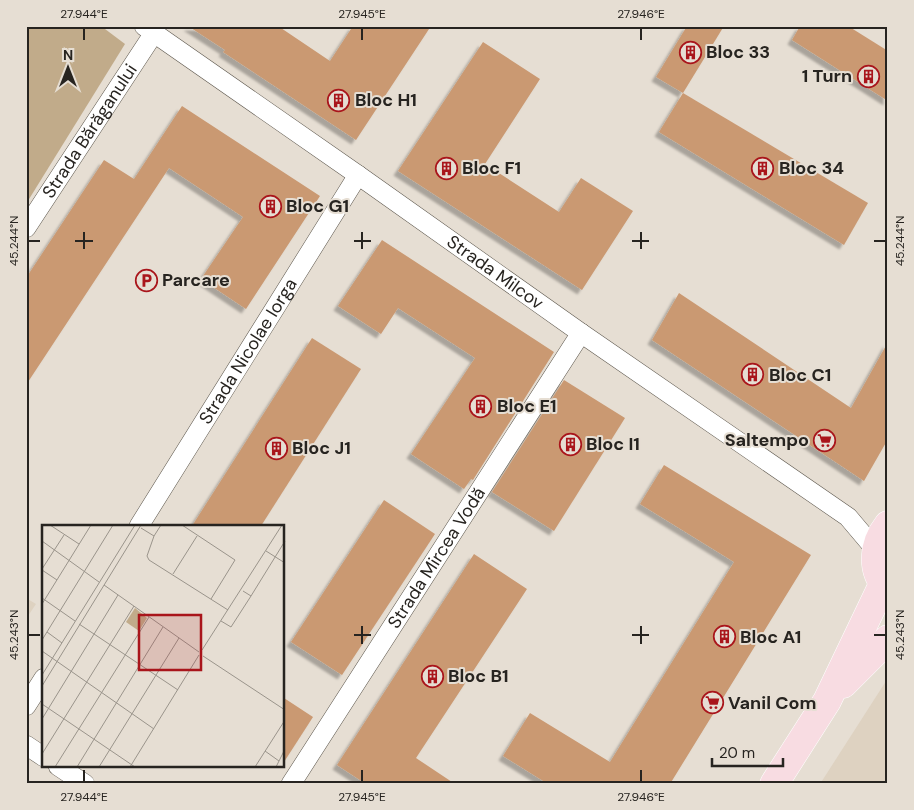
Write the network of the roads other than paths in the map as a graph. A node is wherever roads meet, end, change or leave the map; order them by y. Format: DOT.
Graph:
graph roads {
  1 [pos="149,30"];
  2 [pos="358,175"];
  3 [pos="26,228"];
  4 [pos="581,333"];
  5 [pos="848,517"];
  6 [pos="140,525"];
  7 [pos="888,525"];
  8 [pos="875,549"];
  9 [pos="886,587"];
  10 [pos="888,639"];
  11 [pos="42,681"];
  12 [pos="827,701"];
  13 [pos="26,706"];
  14 [pos="26,745"];
  15 [pos="42,756"];
  16 [pos="61,768"];
  17 [pos="85,784"];
  18 [pos="291,784"];
  19 [pos="774,784"];
  1 -- 2 [label="street, Strada Milcov"];
  1 -- 3 [label="street, Strada Bărăganului"];
  2 -- 4 [label="street, Strada Milcov"];
  2 -- 6 [label="street, Strada Nicolae Iorga"];
  4 -- 5 [label="street, Strada Milcov"];
  4 -- 18 [label="street, Strada Mircea Vodă"];
  5 -- 7 [label="street, Strada Milcov"];
  5 -- 8 [label="street, Strada Milcov"];
  7 -- 8 [label="main road"];
  8 -- 9 [label="main road"];
  9 -- 12 [label="main road"];
  10 -- 12 [label="main road"];
  11 -- 13 [label="street"];
  12 -- 19 [label="main road"];
  14 -- 15 [label="street"];
  16 -- 17 [label="street"];
}
